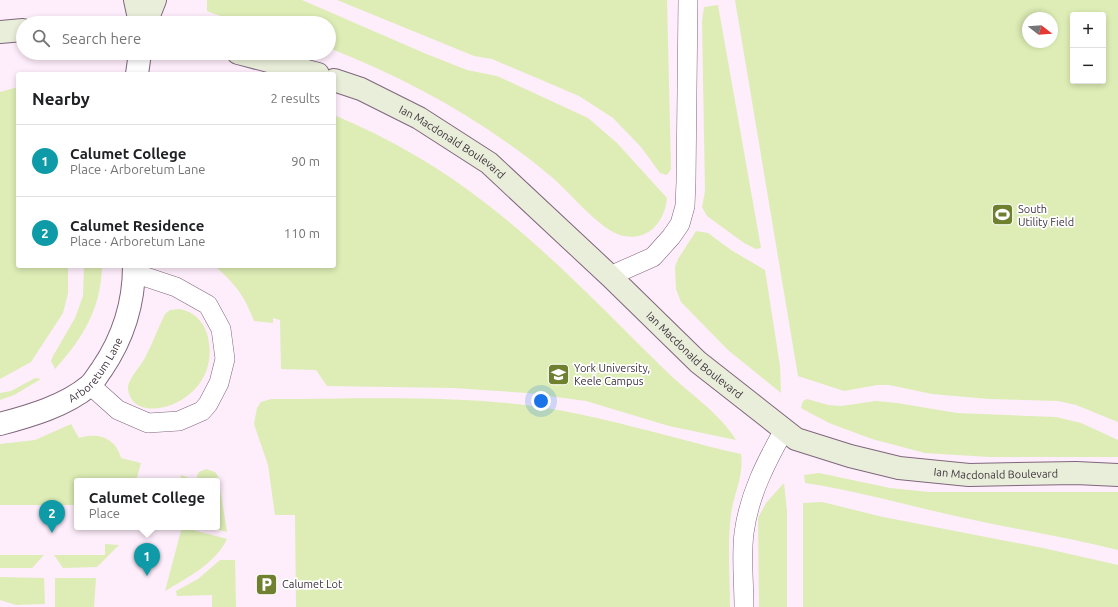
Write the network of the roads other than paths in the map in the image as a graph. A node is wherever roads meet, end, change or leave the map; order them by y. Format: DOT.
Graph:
graph roads {
  1 [pos="135,0"];
  2 [pos="155,0"];
  3 [pos="688,0"];
  4 [pos="138,16"];
  5 [pos="149,16"];
  6 [pos="16,31"];
  7 [pos="0,32"];
  8 [pos="139,60"];
  9 [pos="265,60"];
  10 [pos="137,72"];
  11 [pos="310,72"];
  12 [pos="336,81"];
  13 [pos="134,269"];
  14 [pos="610,276"];
  15 [pos="90,385"];
  16 [pos="0,424"];
  17 [pos="784,430"];
  18 [pos="1118,475"];
  19 [pos="744,607"];
  1 -- 4 [label="street"];
  2 -- 5 [label="street"];
  3 -- 14 [label="lane"];
  6 -- 7 [label="street"];
  8 -- 10 [label="street"];
  9 -- 11 [label="street"];
  12 -- 14 [label="street, Ian Macdonald Boulevard"];
  13 -- 15 [label="street, Arboretum Lane"];
  13 -- 15 [label="lane"];
  14 -- 17 [label="street, Ian Macdonald Boulevard"];
  15 -- 16 [label="street, Arboretum Lane"];
  17 -- 18 [label="street, Ian Macdonald Boulevard"];
  17 -- 19 [label="lane"];
}
